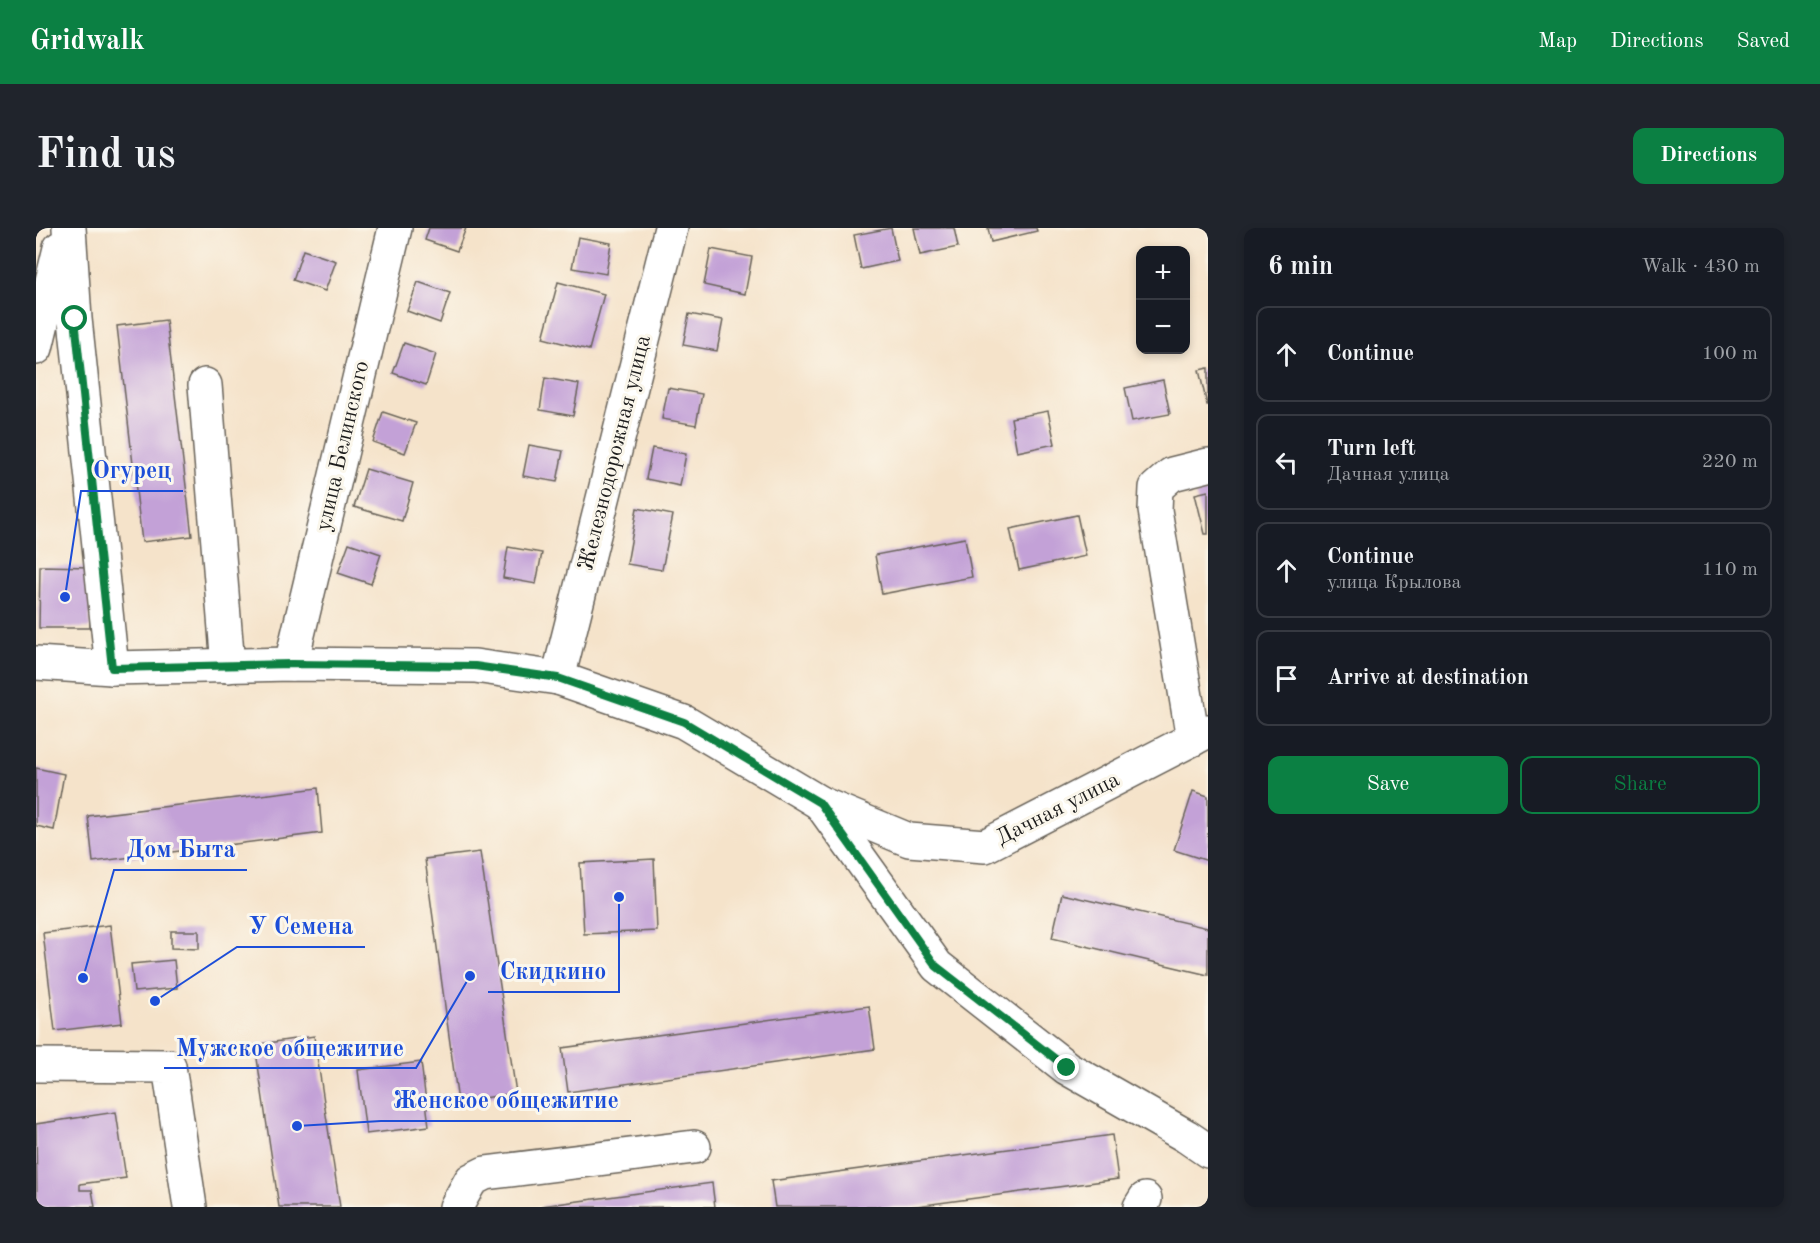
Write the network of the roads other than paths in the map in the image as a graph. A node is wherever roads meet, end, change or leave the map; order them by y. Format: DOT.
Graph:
graph roads {
  1 [pos="66,228"];
  2 [pos="395,228"];
  3 [pos="671,228"];
  4 [pos="36,348"];
  5 [pos="205,385"];
  6 [pos="1208,465"];
  7 [pos="36,663"];
  8 [pos="291,664"];
  9 [pos="228,666"];
  10 [pos="112,668"];
  11 [pos="558,678"];
  12 [pos="1200,735"];
  13 [pos="820,803"];
  14 [pos="36,1065"];
  15 [pos="694,1147"];
  16 [pos="1208,1151"];
  17 [pos="190,1207"];
  18 [pos="456,1207"];
  1 -- 4 [label="street"];
  1 -- 10 [label="street"];
  2 -- 8 [label="street, улица Белинского"];
  3 -- 11 [label="street, Железнодорожная улица"];
  5 -- 9 [label="street"];
  6 -- 12 [label="street"];
  7 -- 10 [label="street, Дачная улица"];
  8 -- 9 [label="street, Дачная улица"];
  8 -- 11 [label="street, Дачная улица"];
  9 -- 10 [label="street, Дачная улица"];
  11 -- 13 [label="street, Дачная улица"];
  12 -- 13 [label="street, Дачная улица"];
  13 -- 16 [label="street"];
  14 -- 17 [label="street"];
  15 -- 18 [label="street"];
}
